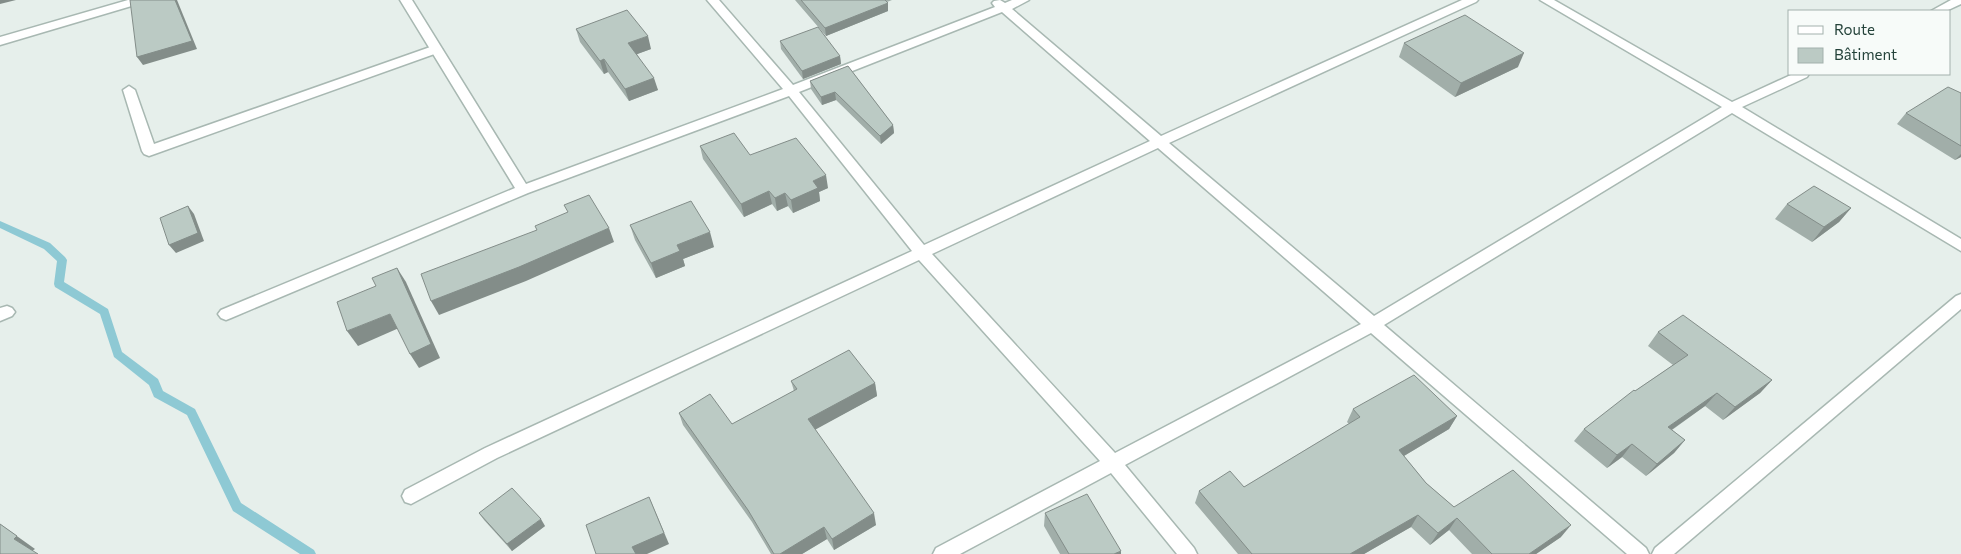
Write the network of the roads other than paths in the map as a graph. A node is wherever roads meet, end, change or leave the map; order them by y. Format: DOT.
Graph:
graph roads {
  1 [pos="141,0"];
  2 [pos="406,0"];
  3 [pos="713,0"];
  4 [pos="1023,0"];
  5 [pos="1472,0"];
  6 [pos="1546,0"];
  7 [pos="1961,0"];
  8 [pos="999,4"];
  9 [pos="1939,10"];
  10 [pos="0,41"];
  11 [pos="436,49"];
  12 [pos="1801,75"];
  13 [pos="129,90"];
  14 [pos="791,90"];
  15 [pos="1732,106"];
  16 [pos="1159,142"];
  17 [pos="523,190"];
  18 [pos="1961,246"];
  19 [pos="921,252"];
  20 [pos="1961,300"];
  21 [pos="226,314"];
  22 [pos="1374,324"];
  23 [pos="1114,464"];
  24 [pos="411,496"];
  25 [pos="942,554"];
  26 [pos="1188,554"];
  27 [pos="1640,554"];
  28 [pos="1661,554"];
  1 -- 10 [label="street"];
  2 -- 11 [label="street"];
  3 -- 14 [label="street"];
  4 -- 8 [label="street"];
  5 -- 16 [label="street"];
  6 -- 15 [label="street"];
  7 -- 9 [label="street"];
  8 -- 14 [label="street"];
  8 -- 16 [label="street"];
  11 -- 13 [label="street"];
  11 -- 17 [label="street"];
  12 -- 15 [label="street"];
  14 -- 17 [label="street"];
  14 -- 19 [label="street"];
  15 -- 18 [label="street"];
  15 -- 22 [label="street"];
  16 -- 19 [label="street"];
  16 -- 22 [label="street"];
  17 -- 21 [label="street"];
  19 -- 23 [label="street"];
  19 -- 24 [label="street"];
  20 -- 28 [label="street"];
  22 -- 23 [label="street"];
  22 -- 27 [label="street"];
  23 -- 25 [label="street"];
  23 -- 26 [label="street"];
}
